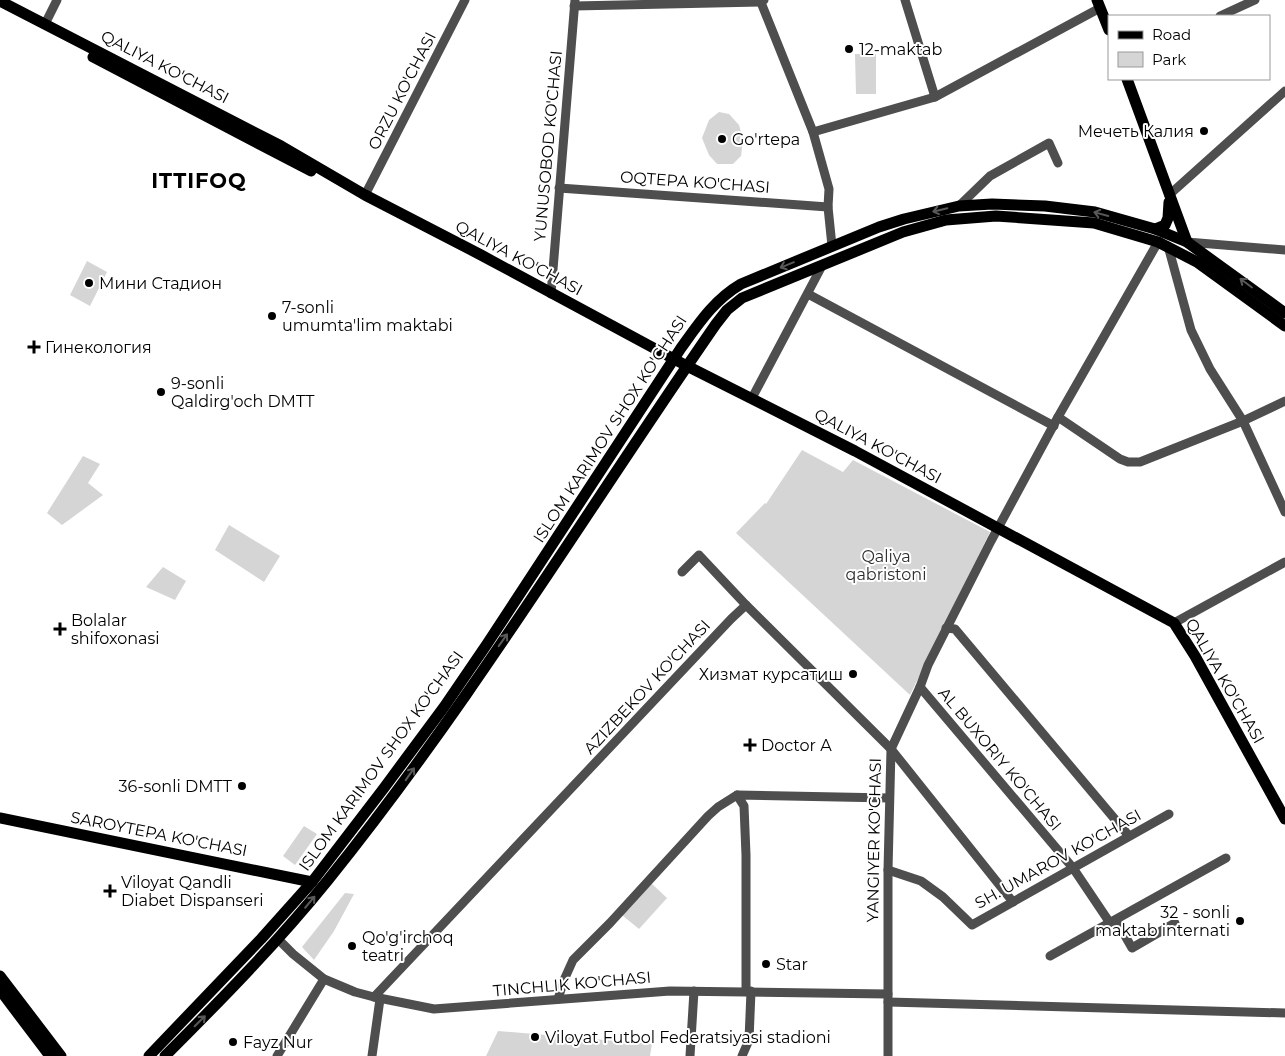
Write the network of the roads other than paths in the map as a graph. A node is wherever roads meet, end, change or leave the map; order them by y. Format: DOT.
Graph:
graph roads {
  1 [pos="57,0"];
  2 [pos="905,0"];
  3 [pos="1255,0"];
  4 [pos="0,1"];
  5 [pos="462,1"];
  6 [pos="761,1"];
  7 [pos="574,3"];
  8 [pos="1099,4"];
  9 [pos="0,8"];
  10 [pos="1222,15"];
  11 [pos="45,24"];
  12 [pos="1108,27"];
  13 [pos="1127,80"];
  14 [pos="1285,91"];
  15 [pos="935,97"];
  16 [pos="813,132"];
  17 [pos="1058,163"];
  18 [pos="559,188"];
  19 [pos="366,195"];
  20 [pos="1169,195"];
  21 [pos="992,204"];
  22 [pos="959,206"];
  23 [pos="828,207"];
  24 [pos="993,216"];
  25 [pos="1155,229"];
  26 [pos="1187,242"];
  27 [pos="1163,244"];
  28 [pos="832,246"];
  29 [pos="1285,250"];
  30 [pos="823,264"];
  31 [pos="551,294"];
  32 [pos="808,294"];
  33 [pos="1285,313"];
  34 [pos="1285,326"];
  35 [pos="675,359"];
  36 [pos="687,366"];
  37 [pos="752,398"];
  38 [pos="1285,400"];
  39 [pos="1056,421"];
  40 [pos="1243,421"];
  41 [pos="1285,512"];
  42 [pos="998,529"];
  43 [pos="1285,562"];
  44 [pos="682,572"];
  45 [pos="746,605"];
  46 [pos="1174,623"];
  47 [pos="946,628"];
  48 [pos="469,680"];
  49 [pos="920,688"];
  50 [pos="891,749"];
  51 [pos="737,795"];
  52 [pos="889,798"];
  53 [pos="1169,814"];
  54 [pos="0,818"];
  55 [pos="1285,820"];
  56 [pos="1129,836"];
  57 [pos="1226,858"];
  58 [pos="1073,868"];
  59 [pos="888,870"];
  60 [pos="312,882"];
  61 [pos="1013,902"];
  62 [pos="1113,921"];
  63 [pos="1175,924"];
  64 [pos="278,939"];
  65 [pos="1050,956"];
  66 [pos="0,976"];
  67 [pos="324,979"];
  68 [pos="0,990"];
  69 [pos="694,991"];
  70 [pos="749,991"];
  71 [pos="377,998"];
  72 [pos="558,998"];
  73 [pos="888,998"];
  74 [pos="1285,1013"];
  75 [pos="50,1056"];
  76 [pos="61,1056"];
  77 [pos="149,1056"];
  78 [pos="166,1056"];
  79 [pos="277,1056"];
  80 [pos="372,1056"];
  81 [pos="690,1056"];
  82 [pos="742,1056"];
  83 [pos="888,1056"];
  1 -- 11 [label="street"];
  2 -- 15 [label="street"];
  3 -- 10 [label="street"];
  4 -- 11 [label="main road, QALIYA KO'CHASI"];
  5 -- 19 [label="street, ORZU KO'CHASI"];
  6 -- 7 [label="street"];
  6 -- 16 [label="street"];
  7 -- 18 [label="street, YUNUSOBOD KO'CHASI"];
  8 -- 12 [label="main road"];
  8 -- 15 [label="street"];
  9 -- 19 [label="main road, QALIYA KO'CHASI"];
  11 -- 19 [label="main road, QALIYA KO'CHASI"];
  13 -- 20 [label="main road"];
  14 -- 20 [label="street"];
  15 -- 16 [label="street"];
  16 -- 23 [label="street"];
  17 -- 22 [label="street"];
  18 -- 23 [label="street, OQTEPA KO'CHASI"];
  18 -- 31 [label="street, YUNUSOBOD KO'CHASI"];
  19 -- 31 [label="main road, QALIYA KO'CHASI"];
  20 -- 25 [label="main road"];
  20 -- 26 [label="main road"];
  21 -- 22 [label="main road, ISLOM KARIMOV SHOX KO'CHASI"];
  21 -- 24 [label="main road"];
  25 -- 21 [label="main road, ISLOM KARIMOV SHOX KO'CHASI, one-way"];
  22 -- 28 [label="main road, ISLOM KARIMOV SHOX KO'CHASI, one-way"];
  23 -- 28 [label="street"];
  24 -- 27 [label="main road, ISLOM KARIMOV SHOX KO'CHASI"];
  24 -- 30 [label="main road, ISLOM KARIMOV SHOX KO'CHASI"];
  25 -- 26 [label="main road, ISLOM KARIMOV SHOX KO'CHASI"];
  26 -- 29 [label="street"];
  33 -- 26 [label="main road, ISLOM KARIMOV SHOX KO'CHASI, one-way"];
  27 -- 34 [label="main road, ISLOM KARIMOV SHOX KO'CHASI"];
  27 -- 39 [label="street, YANGIYER KO'CHASI"];
  27 -- 40 [label="street"];
  28 -- 35 [label="main road, ISLOM KARIMOV SHOX KO'CHASI, one-way"];
  30 -- 32 [label="street"];
  30 -- 36 [label="main road, ISLOM KARIMOV SHOX KO'CHASI"];
  31 -- 35 [label="main road, QALIYA KO'CHASI"];
  32 -- 37 [label="street"];
  32 -- 39 [label="street"];
  35 -- 36 [label="main road, QALIYA KO'CHASI"];
  35 -- 48 [label="main road, ISLOM KARIMOV SHOX KO'CHASI"];
  36 -- 37 [label="main road, QALIYA KO'CHASI"];
  48 -- 36 [label="main road, ISLOM KARIMOV SHOX KO'CHASI, one-way"];
  37 -- 42 [label="main road, QALIYA KO'CHASI"];
  38 -- 40 [label="street"];
  39 -- 40 [label="street"];
  39 -- 42 [label="street, YANGIYER KO'CHASI"];
  40 -- 41 [label="street"];
  42 -- 46 [label="main road, QALIYA KO'CHASI"];
  42 -- 47 [label="street, YANGIYER KO'CHASI"];
  43 -- 46 [label="street"];
  44 -- 45 [label="street"];
  45 -- 50 [label="street"];
  45 -- 71 [label="street, AZIZBEKOV KO'CHASI"];
  46 -- 55 [label="main road, QALIYA KO'CHASI"];
  47 -- 49 [label="street, YANGIYER KO'CHASI"];
  47 -- 56 [label="street"];
  48 -- 60 [label="main road, ISLOM KARIMOV SHOX KO'CHASI"];
  64 -- 48 [label="main road, ISLOM KARIMOV SHOX KO'CHASI, one-way"];
  49 -- 50 [label="street, YANGIYER KO'CHASI"];
  49 -- 58 [label="street, AL BUXORIY KO'CHASI"];
  50 -- 52 [label="street, YANGIYER KO'CHASI"];
  50 -- 61 [label="street"];
  51 -- 52 [label="street"];
  51 -- 70 [label="street"];
  51 -- 72 [label="street"];
  52 -- 59 [label="street, YANGIYER KO'CHASI"];
  53 -- 56 [label="street, SH. UMAROV KO'CHASI"];
  54 -- 60 [label="main road, SAROYTEPA KO'CHASI"];
  56 -- 58 [label="street, SH. UMAROV KO'CHASI"];
  57 -- 62 [label="street"];
  58 -- 61 [label="street, SH. UMAROV KO'CHASI"];
  58 -- 62 [label="street, AL BUXORIY KO'CHASI"];
  59 -- 61 [label="street, SH. UMAROV KO'CHASI"];
  59 -- 73 [label="street, YANGIYER KO'CHASI"];
  60 -- 77 [label="main road, ISLOM KARIMOV SHOX KO'CHASI"];
  62 -- 63 [label="street, AL BUXORIY KO'CHASI"];
  62 -- 65 [label="street"];
  64 -- 67 [label="street, TINCHLIK KO'CHASI"];
  78 -- 64 [label="main road, ISLOM KARIMOV SHOX KO'CHASI, one-way"];
  66 -- 76 [label="main road"];
  67 -- 71 [label="street, TINCHLIK KO'CHASI"];
  67 -- 79 [label="street"];
  68 -- 75 [label="main road"];
  69 -- 70 [label="street, TINCHLIK KO'CHASI"];
  69 -- 72 [label="street, TINCHLIK KO'CHASI"];
  69 -- 81 [label="street"];
  70 -- 73 [label="street, TINCHLIK KO'CHASI"];
  70 -- 82 [label="street"];
  71 -- 72 [label="street, TINCHLIK KO'CHASI"];
  71 -- 80 [label="street"];
  73 -- 74 [label="street, TINCHLIK KO'CHASI"];
  73 -- 83 [label="street, YANGIYER KO'CHASI"];
}
